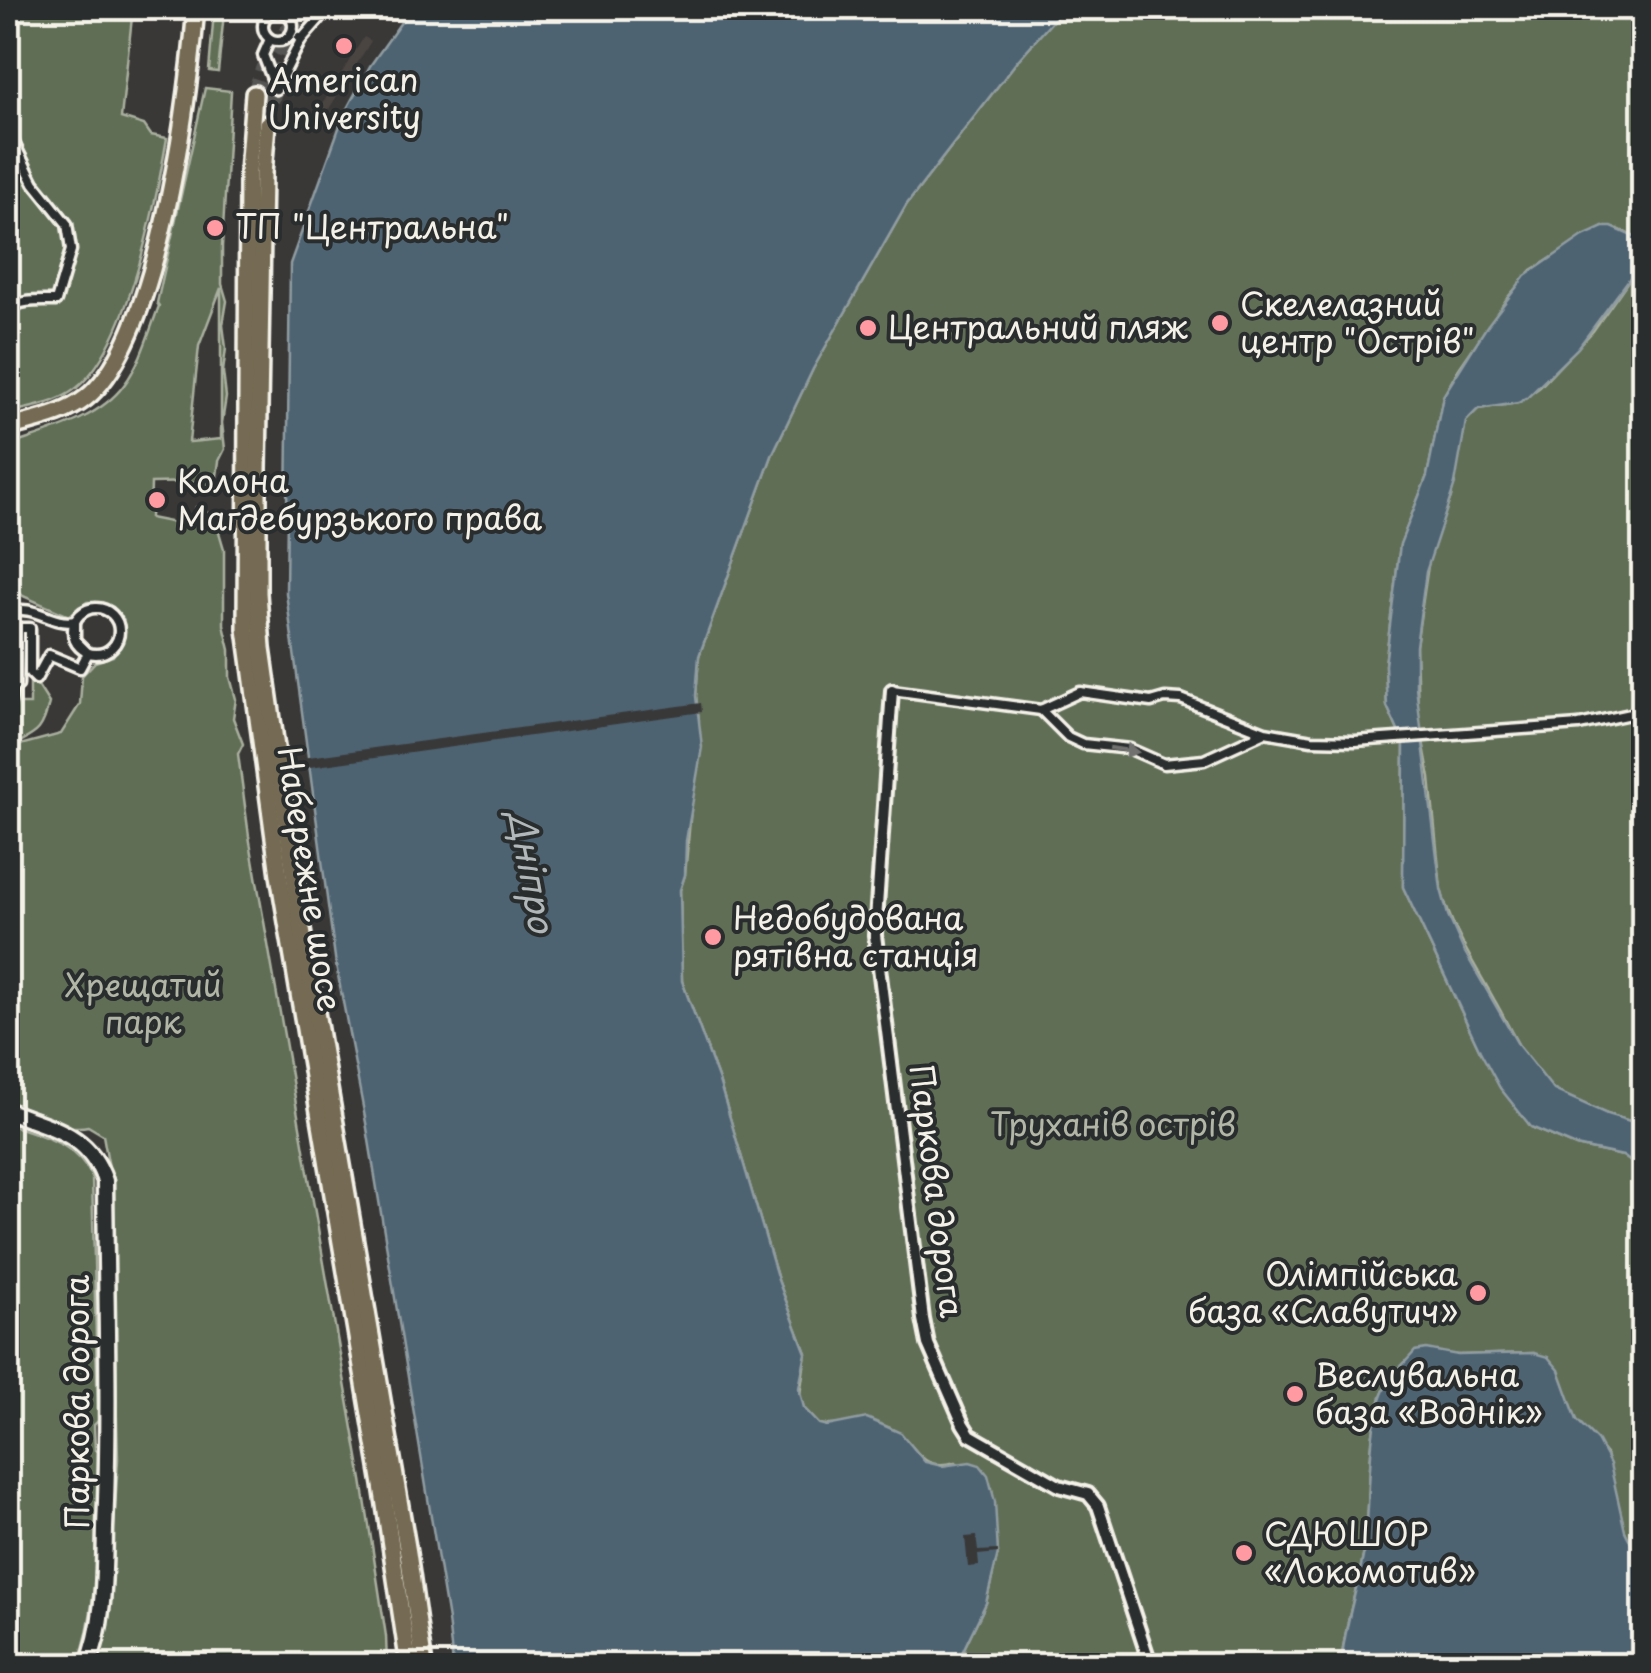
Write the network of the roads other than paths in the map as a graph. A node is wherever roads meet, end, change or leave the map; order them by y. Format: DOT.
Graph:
graph roads {
  1 [pos="196,8"];
  2 [pos="329,8"];
  3 [pos="291,11"];
  4 [pos="292,33"];
  5 [pos="270,40"];
  6 [pos="301,40"];
  7 [pos="254,94"];
  8 [pos="267,124"];
  9 [pos="8,132"];
  10 [pos="8,310"];
  11 [pos="8,428"];
  12 [pos="8,613"];
  13 [pos="74,631"];
  14 [pos="84,651"];
  15 [pos="892,690"];
  16 [pos="1041,710"];
  17 [pos="8,711"];
  18 [pos="1644,711"];
  19 [pos="1265,732"];
  20 [pos="8,1111"];
  21 [pos="87,1666"];
  22 [pos="409,1666"];
  23 [pos="424,1666"];
  24 [pos="1150,1666"];
  1 -- 11 [label="main road"];
  2 -- 6 [label="street"];
  3 -- 4 [label="street"];
  3 -- 5 [label="street"];
  4 -- 5 [label="street"];
  4 -- 6 [label="street"];
  5 -- 6 [label="street"];
  7 -- 22 [label="main road, Набережне шосе"];
  8 -- 23 [label="main road, Набережне шосе"];
  9 -- 10 [label="street"];
  12 -- 13 [label="street"];
  13 -- 14 [label="street"];
  13 -- 14 [label="street"];
  14 -- 17 [label="street"];
  15 -- 16 [label="street"];
  15 -- 24 [label="street, Паркова дорога"];
  16 -- 19 [label="street"];
  16 -- 19 [label="street, one-way"];
  18 -- 19 [label="street"];
  20 -- 21 [label="main road, Паркова дорога"];
}
